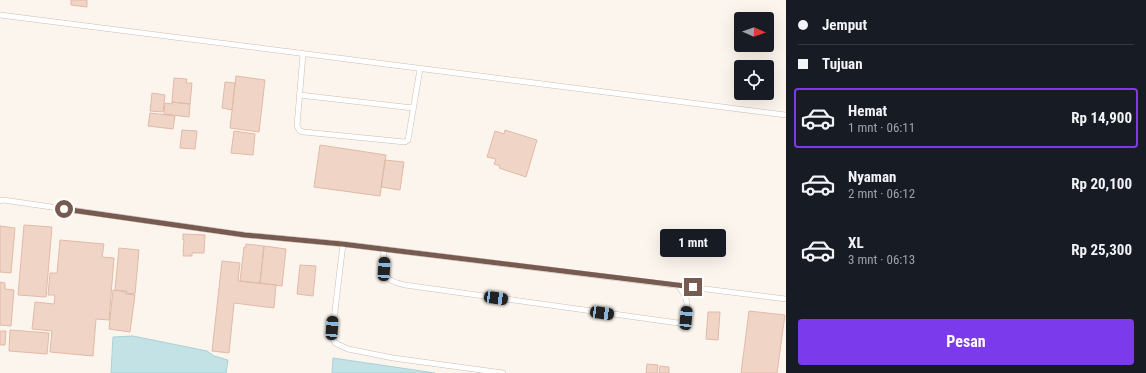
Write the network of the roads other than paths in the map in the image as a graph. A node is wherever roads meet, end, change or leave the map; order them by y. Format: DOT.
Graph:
graph roads {
  1 [pos="0,15"];
  2 [pos="303,54"];
  3 [pos="420,69"];
  4 [pos="299,95"];
  5 [pos="413,108"];
  6 [pos="786,115"];
  7 [pos="0,201"];
  8 [pos="342,244"];
  9 [pos="384,249"];
  10 [pos="678,286"];
  11 [pos="786,299"];
  12 [pos="503,373"];
  1 -- 2 [label="lane"];
  2 -- 3 [label="lane"];
  2 -- 4 [label="lane"];
  3 -- 5 [label="lane"];
  3 -- 6 [label="lane"];
  4 -- 5 [label="lane"];
  4 -- 5 [label="lane"];
  7 -- 8 [label="lane"];
  8 -- 9 [label="lane"];
  8 -- 12 [label="lane"];
  9 -- 10 [label="lane"];
  9 -- 10 [label="lane"];
  10 -- 11 [label="lane"];
}
